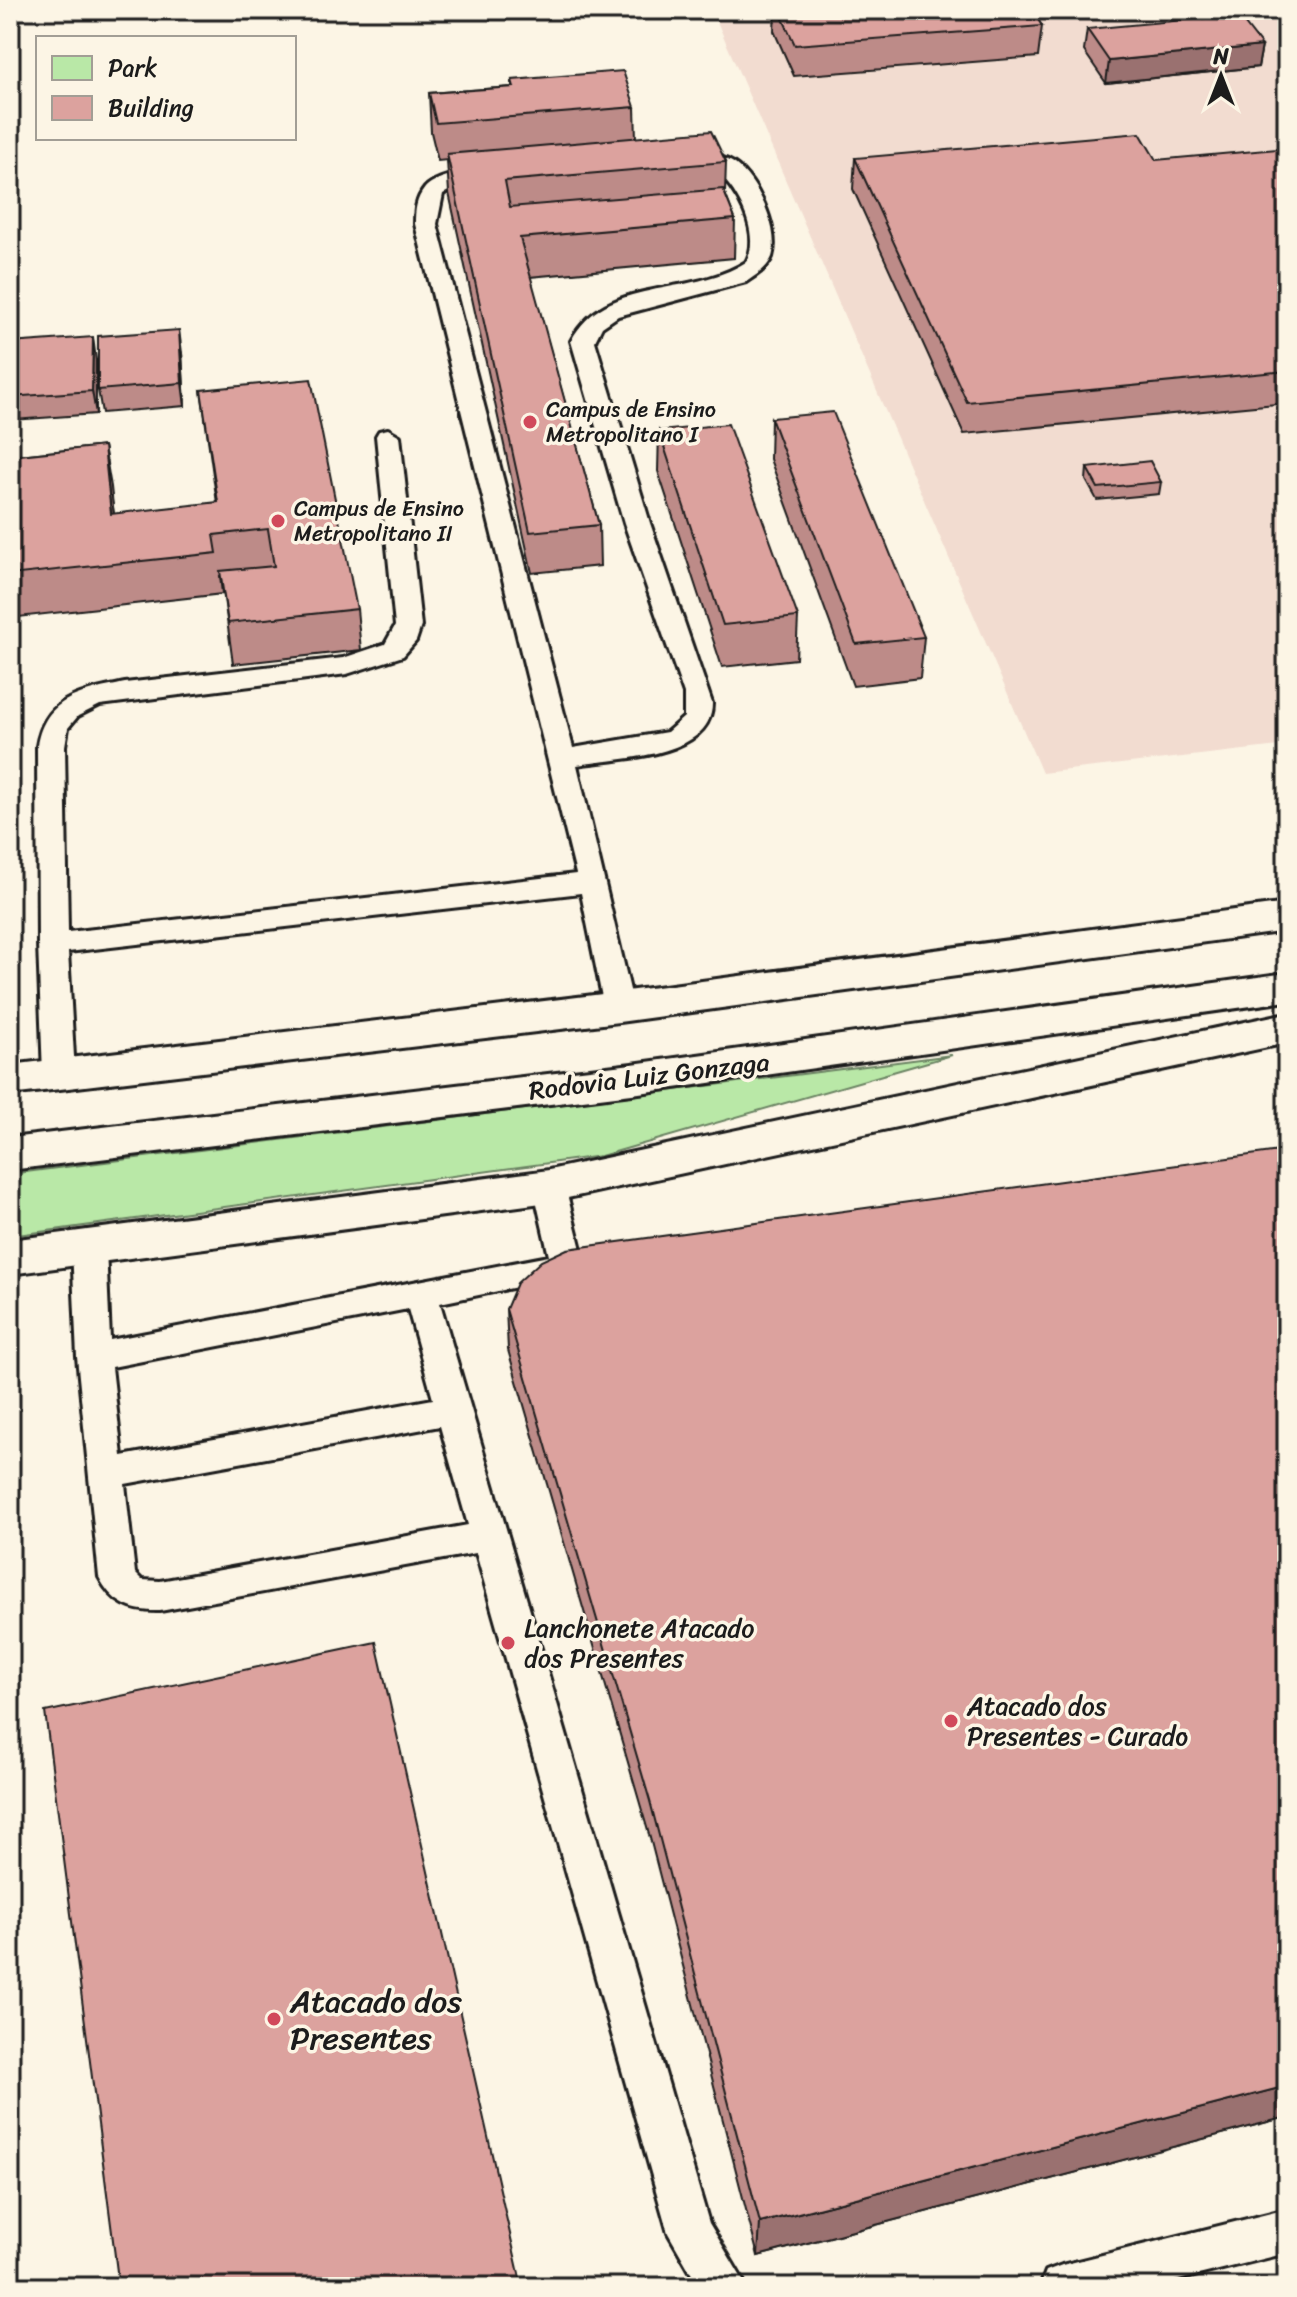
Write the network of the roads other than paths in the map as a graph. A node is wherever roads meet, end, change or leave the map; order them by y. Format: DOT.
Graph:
graph roads {
  1 [pos="655,164"];
  2 [pos="518,175"];
  3 [pos="388,436"];
  4 [pos="563,759"];
  5 [pos="593,882"];
  6 [pos="1287,917"];
  7 [pos="53,944"];
  8 [pos="1287,987"];
  9 [pos="619,1007"];
  10 [pos="1287,1028"];
  11 [pos="59,1074"];
  12 [pos="10,1080"];
  13 [pos="10,1154"];
  14 [pos="549,1186"];
  15 [pos="89,1248"];
  16 [pos="10,1257"];
  17 [pos="421,1296"];
  18 [pos="94,1357"];
  19 [pos="455,1409"];
  20 [pos="104,1474"];
  21 [pos="489,1536"];
  22 [pos="1287,2231"];
  23 [pos="725,2287"];
  24 [pos="1062,2287"];
  1 -- 4 [label="lane"];
  2 -- 4 [label="lane"];
  3 -- 7 [label="lane"];
  4 -- 5 [label="lane"];
  5 -- 7 [label="lane"];
  5 -- 9 [label="lane"];
  6 -- 9 [label="highway"];
  7 -- 11 [label="lane"];
  8 -- 13 [label="highway, Rodovia Luiz Gonzaga"];
  9 -- 11 [label="highway"];
  10 -- 14 [label="highway"];
  11 -- 12 [label="highway"];
  14 -- 15 [label="highway"];
  14 -- 17 [label="lane"];
  15 -- 16 [label="highway"];
  15 -- 18 [label="lane"];
  17 -- 18 [label="lane"];
  17 -- 19 [label="lane"];
  18 -- 20 [label="lane"];
  19 -- 20 [label="lane"];
  19 -- 21 [label="lane"];
  20 -- 21 [label="lane"];
  21 -- 23 [label="lane"];
  22 -- 24 [label="lane"];
}
